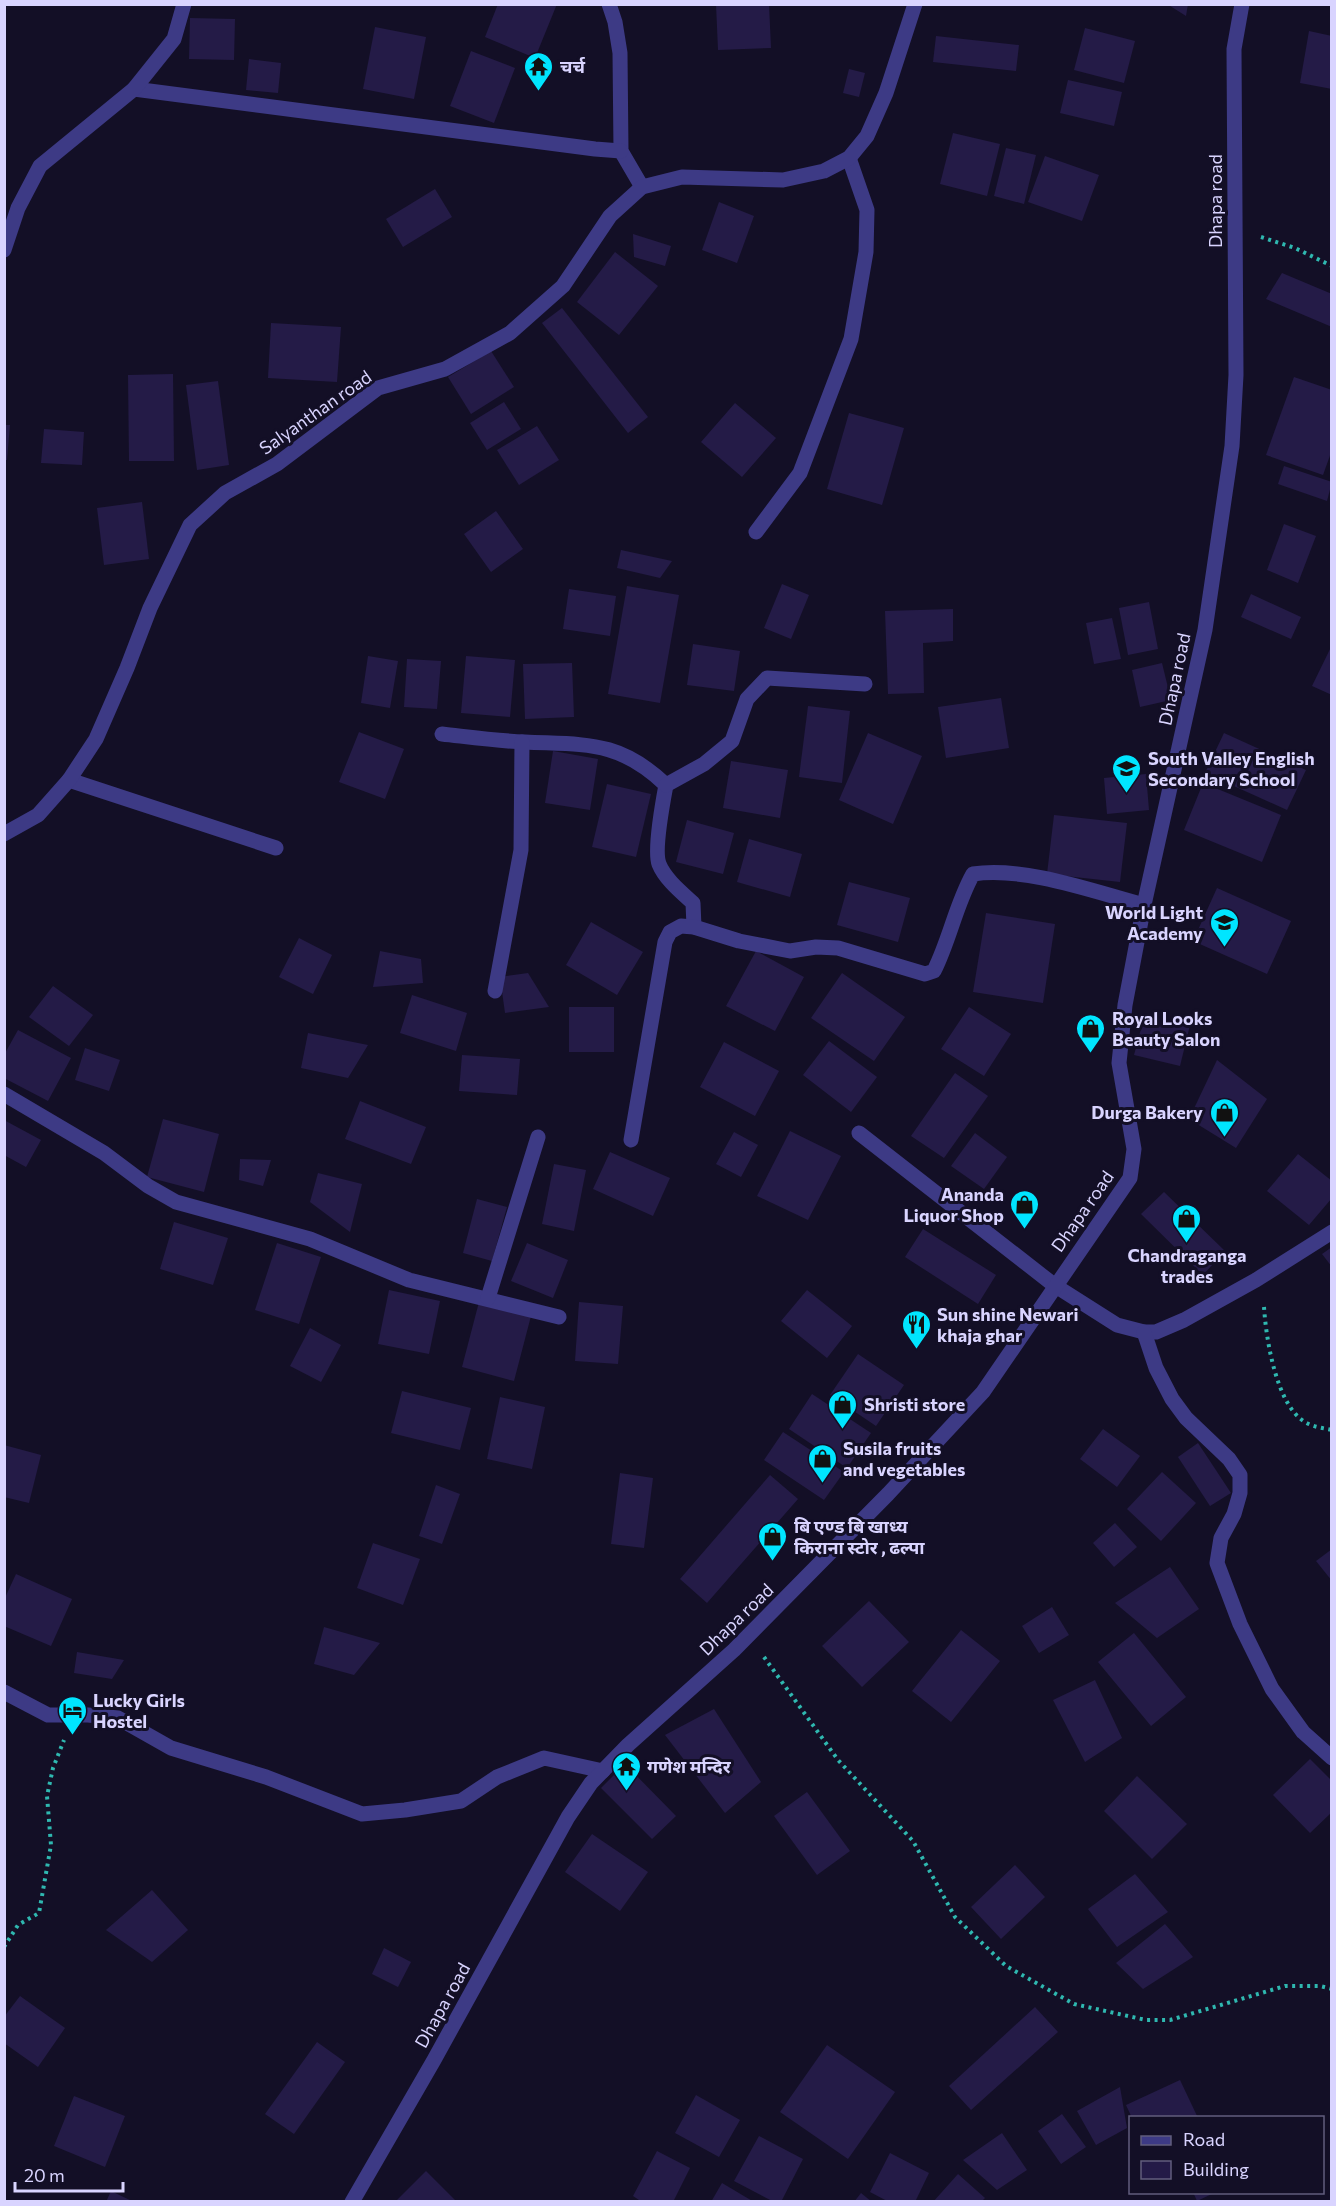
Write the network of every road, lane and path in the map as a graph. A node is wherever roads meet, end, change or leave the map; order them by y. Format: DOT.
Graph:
graph roads {
  1 [pos="184,4"];
  2 [pos="609,4"];
  3 [pos="915,4"];
  4 [pos="1242,4"];
  5 [pos="134,89"];
  6 [pos="621,151"];
  7 [pos="849,158"];
  8 [pos="642,187"];
  9 [pos="1234,228"];
  10 [pos="4,250"];
  11 [pos="1332,266"];
  12 [pos="756,532"];
  13 [pos="865,684"];
  14 [pos="442,734"];
  15 [pos="522,742"];
  16 [pos="69,780"];
  17 [pos="666,785"];
  18 [pos="4,834"];
  19 [pos="276,848"];
  20 [pos="1144,905"];
  21 [pos="694,927"];
  22 [pos="495,990"];
  23 [pos="4,1094"];
  24 [pos="859,1133"];
  25 [pos="538,1137"];
  26 [pos="631,1140"];
  27 [pos="1332,1232"];
  28 [pos="1256,1280"];
  29 [pos="1054,1286"];
  30 [pos="488,1298"];
  31 [pos="559,1317"];
  32 [pos="1144,1332"];
  33 [pos="1332,1430"];
  34 [pos="748,1635"];
  35 [pos="4,1692"];
  36 [pos="74,1715"];
  37 [pos="1332,1758"];
  38 [pos="603,1771"];
  39 [pos="4,1947"];
  40 [pos="1332,1989"];
  41 [pos="352,2202"];
  1 -- 5 [label="street"];
  2 -- 6 [label="street"];
  3 -- 7 [label="street, Salyanthan road"];
  4 -- 9 [label="street, Dhapa road"];
  5 -- 6 [label="street"];
  5 -- 10 [label="street"];
  6 -- 8 [label="street"];
  7 -- 8 [label="street, Salyanthan road"];
  7 -- 12 [label="street"];
  8 -- 16 [label="street, Salyanthan road"];
  9 -- 11 [label="path"];
  9 -- 20 [label="street, Dhapa road"];
  13 -- 17 [label="street"];
  14 -- 15 [label="street"];
  15 -- 17 [label="street"];
  15 -- 22 [label="street"];
  16 -- 18 [label="street, Salyanthan road"];
  16 -- 19 [label="street"];
  17 -- 21 [label="street"];
  20 -- 21 [label="street"];
  20 -- 29 [label="street, Dhapa road"];
  21 -- 26 [label="street"];
  23 -- 30 [label="street"];
  24 -- 29 [label="street"];
  25 -- 30 [label="street"];
  27 -- 28 [label="street"];
  28 -- 32 [label="street"];
  28 -- 33 [label="path"];
  29 -- 32 [label="street"];
  29 -- 34 [label="street, Dhapa road"];
  30 -- 31 [label="street"];
  32 -- 37 [label="street"];
  34 -- 38 [label="street, Dhapa road"];
  34 -- 40 [label="path"];
  35 -- 36 [label="street"];
  36 -- 38 [label="street"];
  36 -- 39 [label="path"];
  38 -- 41 [label="street, Dhapa road"];
}
